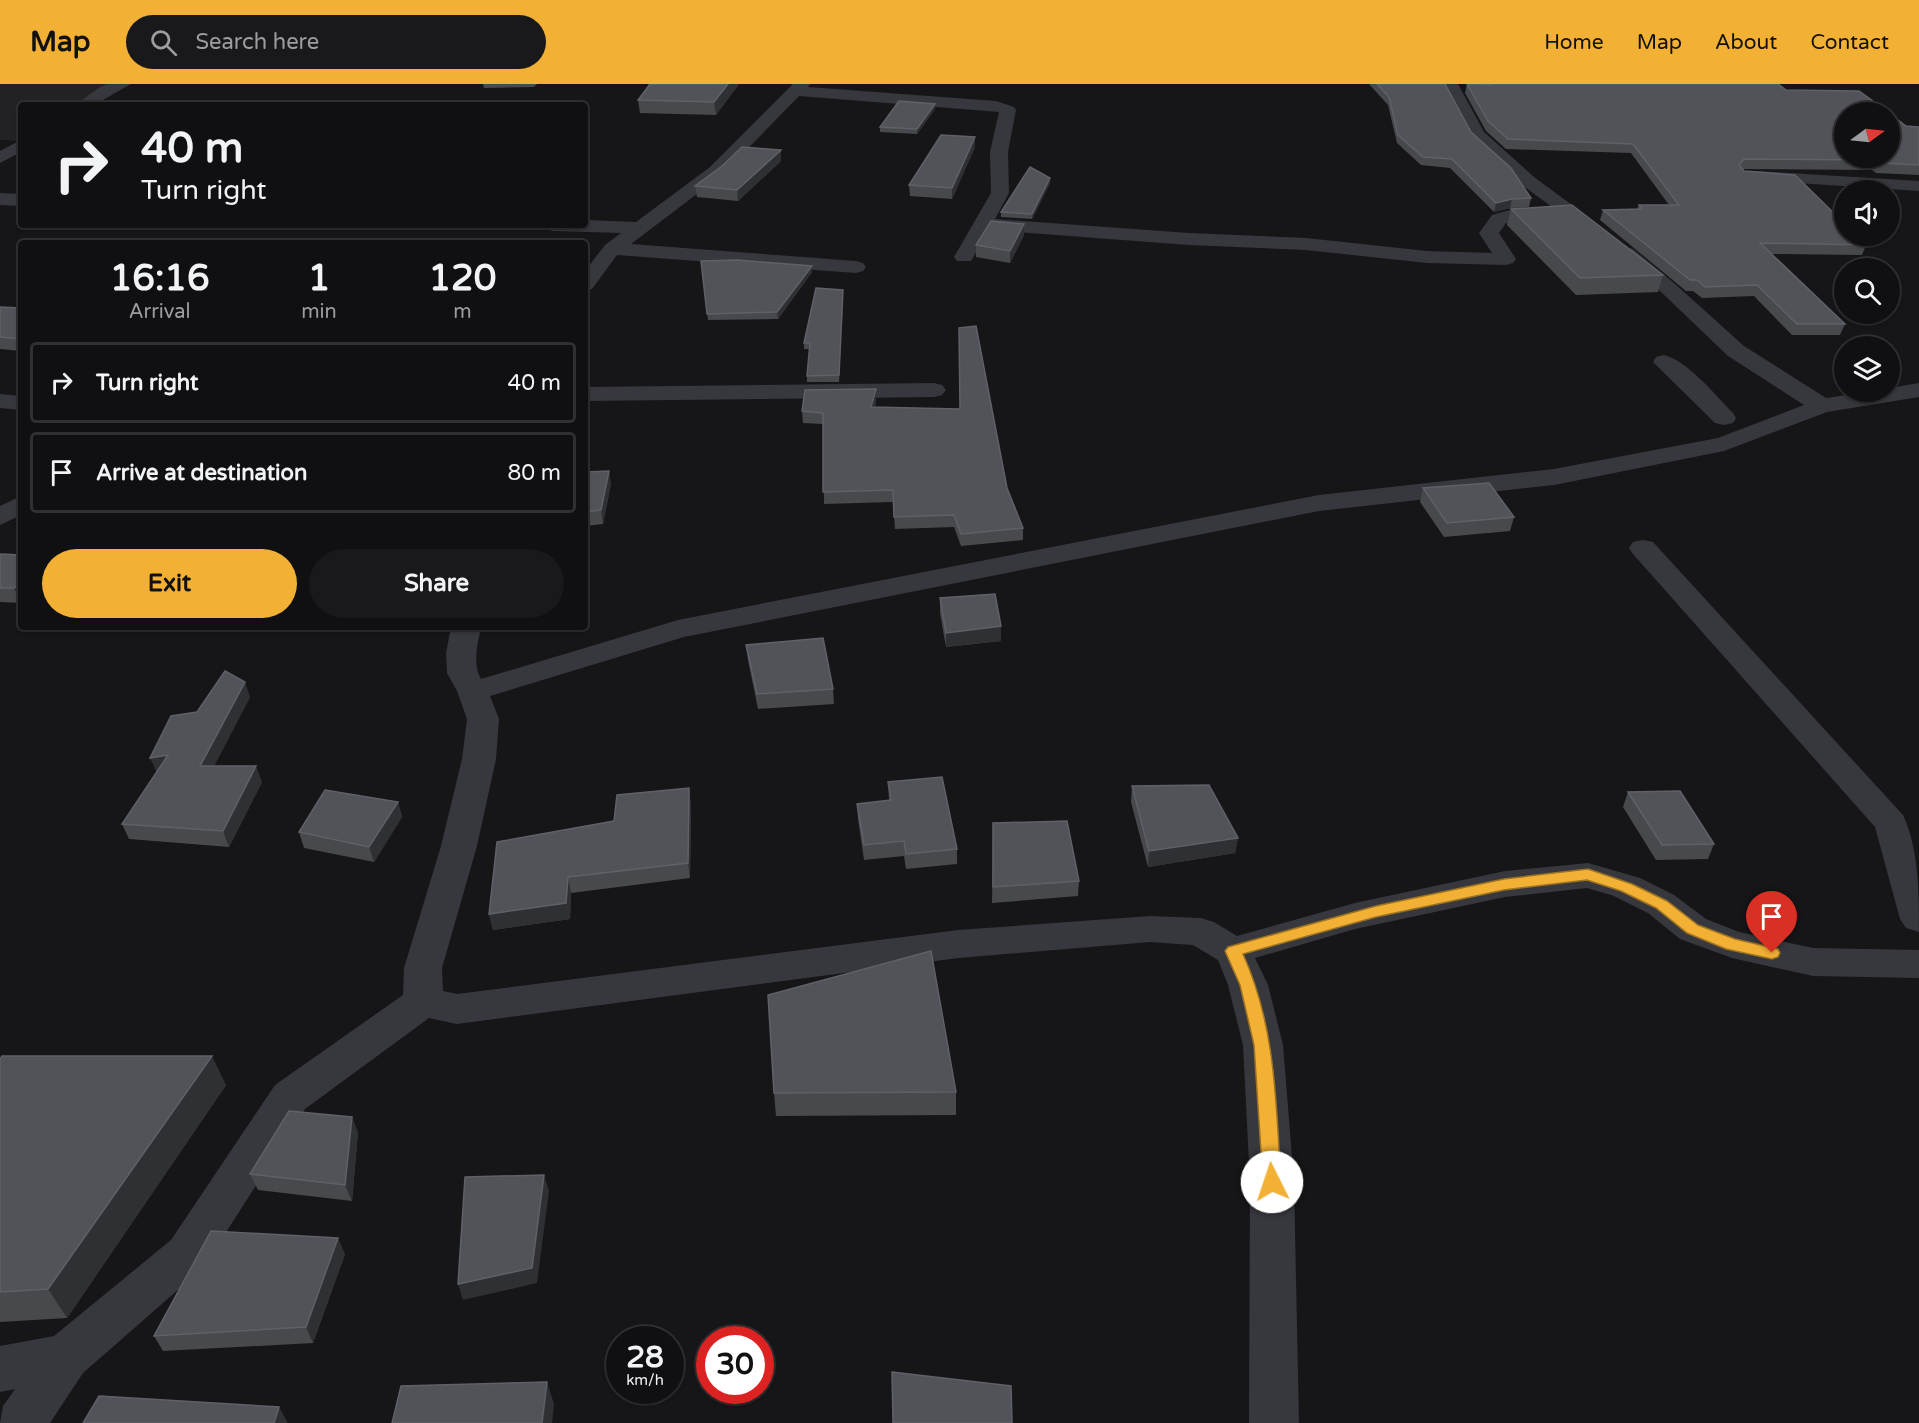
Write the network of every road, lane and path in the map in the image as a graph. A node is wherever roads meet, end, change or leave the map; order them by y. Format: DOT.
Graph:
graph roads {
  1 [pos="123,84"];
  2 [pos="1450,84"];
  3 [pos="799,88"];
  4 [pos="88,102"];
  5 [pos="0,140"];
  6 [pos="18,143"];
  7 [pos="18,145"];
  8 [pos="0,158"];
  9 [pos="1747,175"];
  10 [pos="1919,186"];
  11 [pos="0,199"];
  12 [pos="18,200"];
  13 [pos="1572,213"];
  14 [pos="983,224"];
  15 [pos="588,226"];
  16 [pos="640,228"];
  17 [pos="1596,230"];
  18 [pos="1614,244"];
  19 [pos="612,249"];
  20 [pos="964,257"];
  21 [pos="856,267"];
  22 [pos="588,281"];
  23 [pos="1665,362"];
  24 [pos="934,390"];
  25 [pos="1919,390"];
  26 [pos="588,394"];
  27 [pos="0,401"];
  28 [pos="18,403"];
  29 [pos="1822,406"];
  30 [pos="1724,418"];
  31 [pos="18,506"];
  32 [pos="0,517"];
  33 [pos="1643,548"];
  34 [pos="465,630"];
  35 [pos="473,691"];
  36 [pos="1919,920"];
  37 [pos="1233,951"];
  38 [pos="1919,964"];
  39 [pos="423,1002"];
  40 [pos="66,1357"];
  41 [pos="0,1369"];
  42 [pos="21,1423"];
  43 [pos="1274,1423"];
  1 -- 4 [label="street"];
  2 -- 13 [label="street"];
  3 -- 14 [label="street"];
  3 -- 16 [label="street"];
  5 -- 6 [label="street"];
  7 -- 8 [label="street"];
  9 -- 10 [label="street"];
  11 -- 12 [label="street"];
  13 -- 14 [label="street"];
  13 -- 17 [label="street"];
  14 -- 20 [label="street"];
  15 -- 16 [label="street"];
  16 -- 19 [label="street"];
  18 -- 29 [label="street"];
  19 -- 21 [label="street"];
  19 -- 22 [label="street"];
  23 -- 30 [label="street"];
  24 -- 26 [label="street"];
  25 -- 29 [label="street"];
  27 -- 28 [label="street"];
  29 -- 35 [label="street"];
  31 -- 32 [label="street"];
  33 -- 36 [label="street"];
  34 -- 35 [label="street"];
  35 -- 39 [label="street"];
  37 -- 38 [label="street"];
  37 -- 39 [label="street"];
  37 -- 43 [label="street"];
  39 -- 40 [label="street"];
  40 -- 41 [label="street"];
  40 -- 42 [label="street"];
}
